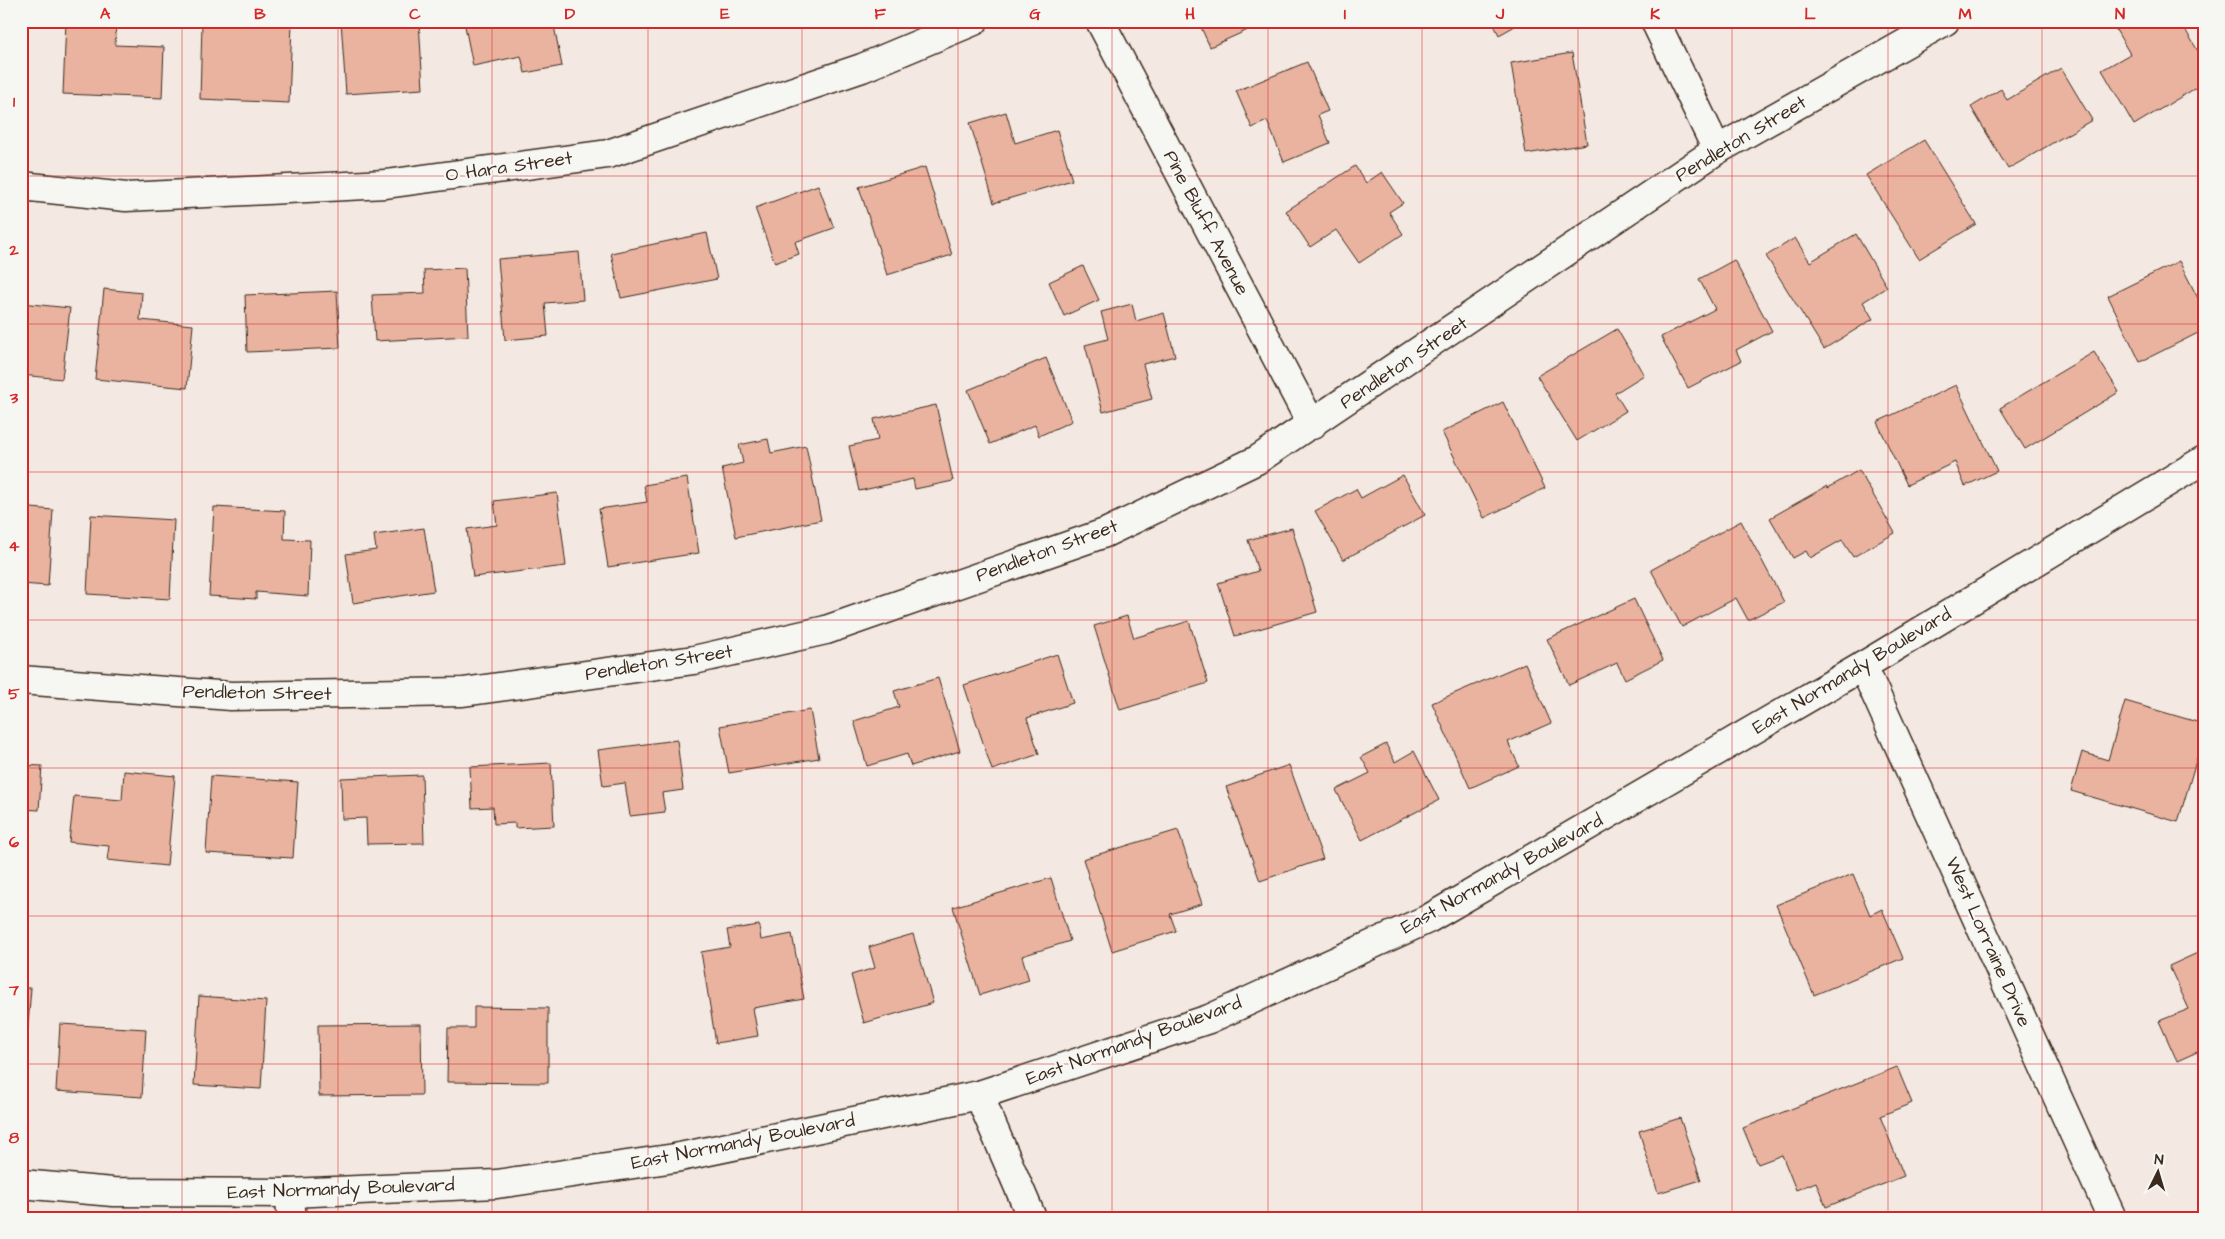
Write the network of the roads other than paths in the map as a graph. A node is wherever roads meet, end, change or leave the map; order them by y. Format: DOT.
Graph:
graph roads {
  1 [pos="974,21"];
  2 [pos="1100,21"];
  3 [pos="1655,21"];
  4 [pos="1945,21"];
  5 [pos="1717,150"];
  6 [pos="21,186"];
  7 [pos="1312,425"];
  8 [pos="2204,460"];
  9 [pos="1863,666"];
  10 [pos="21,680"];
  11 [pos="979,1096"];
  12 [pos="21,1184"];
  13 [pos="290,1205"];
  14 [pos="1032,1218"];
  15 [pos="2112,1218"];
  1 -- 6 [label="street, O Hara Street"];
  2 -- 7 [label="street, Pine Bluff Avenue"];
  3 -- 5 [label="street"];
  4 -- 5 [label="street, Pendleton Street"];
  5 -- 7 [label="street, Pendleton Street"];
  7 -- 10 [label="street, Pendleton Street"];
  8 -- 9 [label="street, East Normandy Boulevard"];
  9 -- 11 [label="street, East Normandy Boulevard"];
  9 -- 15 [label="street, West Lorraine Drive"];
  11 -- 13 [label="street, East Normandy Boulevard"];
  11 -- 14 [label="street"];
  12 -- 13 [label="street, East Normandy Boulevard"];
}
